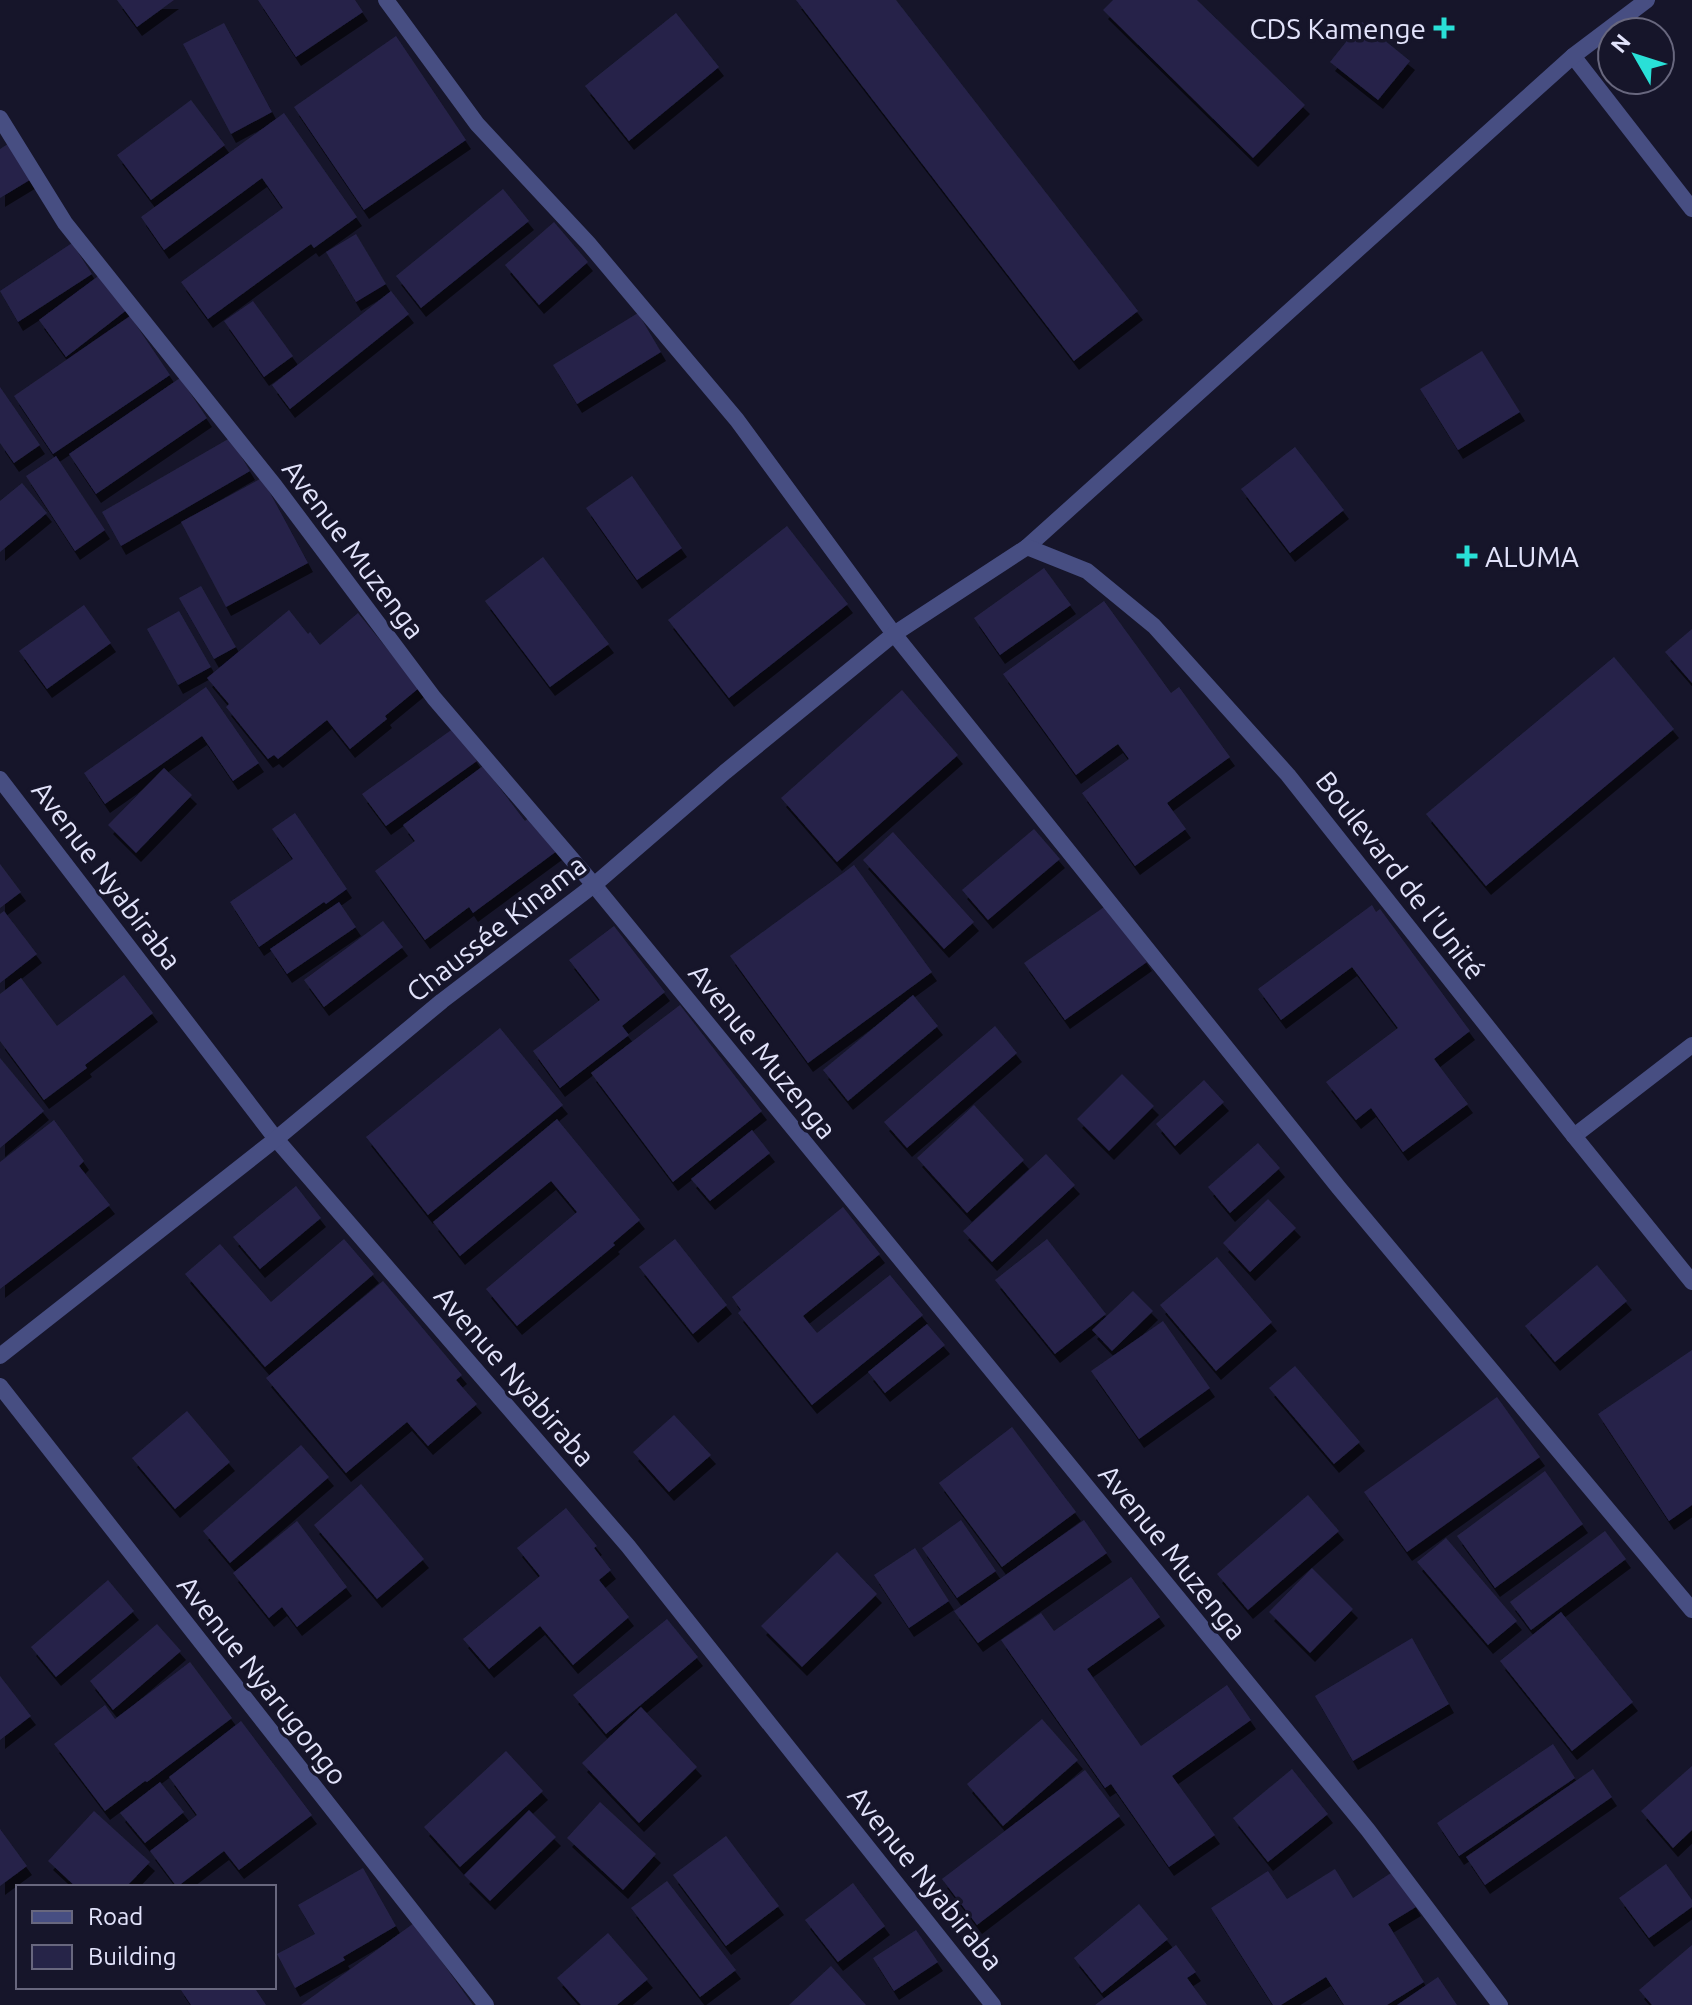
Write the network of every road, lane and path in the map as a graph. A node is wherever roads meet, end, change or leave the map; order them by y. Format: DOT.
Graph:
graph roads {
  1 [pos="386,0"];
  2 [pos="1647,0"];
  3 [pos="1573,56"];
  4 [pos="0,118"];
  5 [pos="1692,209"];
  6 [pos="1027,547"];
  7 [pos="894,634"];
  8 [pos="0,779"];
  9 [pos="594,885"];
  10 [pos="1692,1045"];
  11 [pos="1574,1136"];
  12 [pos="276,1139"];
  13 [pos="1692,1282"];
  14 [pos="0,1356"];
  15 [pos="0,1386"];
  16 [pos="1692,1610"];
  17 [pos="486,2005"];
  18 [pos="993,2005"];
  19 [pos="1500,2005"];
  1 -- 7 [label="street"];
  2 -- 3 [label="street, Chaussée Kinama"];
  3 -- 5 [label="street"];
  3 -- 6 [label="street, Chaussée Kinama"];
  4 -- 9 [label="street, Avenue Muzenga"];
  6 -- 7 [label="street, Chaussée Kinama"];
  6 -- 11 [label="street, Boulevard de l'Unité"];
  7 -- 9 [label="street, Chaussée Kinama"];
  7 -- 16 [label="street"];
  8 -- 12 [label="street, Avenue Nyabiraba"];
  9 -- 12 [label="street, Chaussée Kinama"];
  9 -- 19 [label="street, Avenue Muzenga"];
  10 -- 11 [label="street"];
  11 -- 13 [label="street, Boulevard de l'Unité"];
  12 -- 14 [label="street, Chaussée Kinama"];
  12 -- 18 [label="street, Avenue Nyabiraba"];
  15 -- 17 [label="street, Avenue Nyarugongo"];
}
